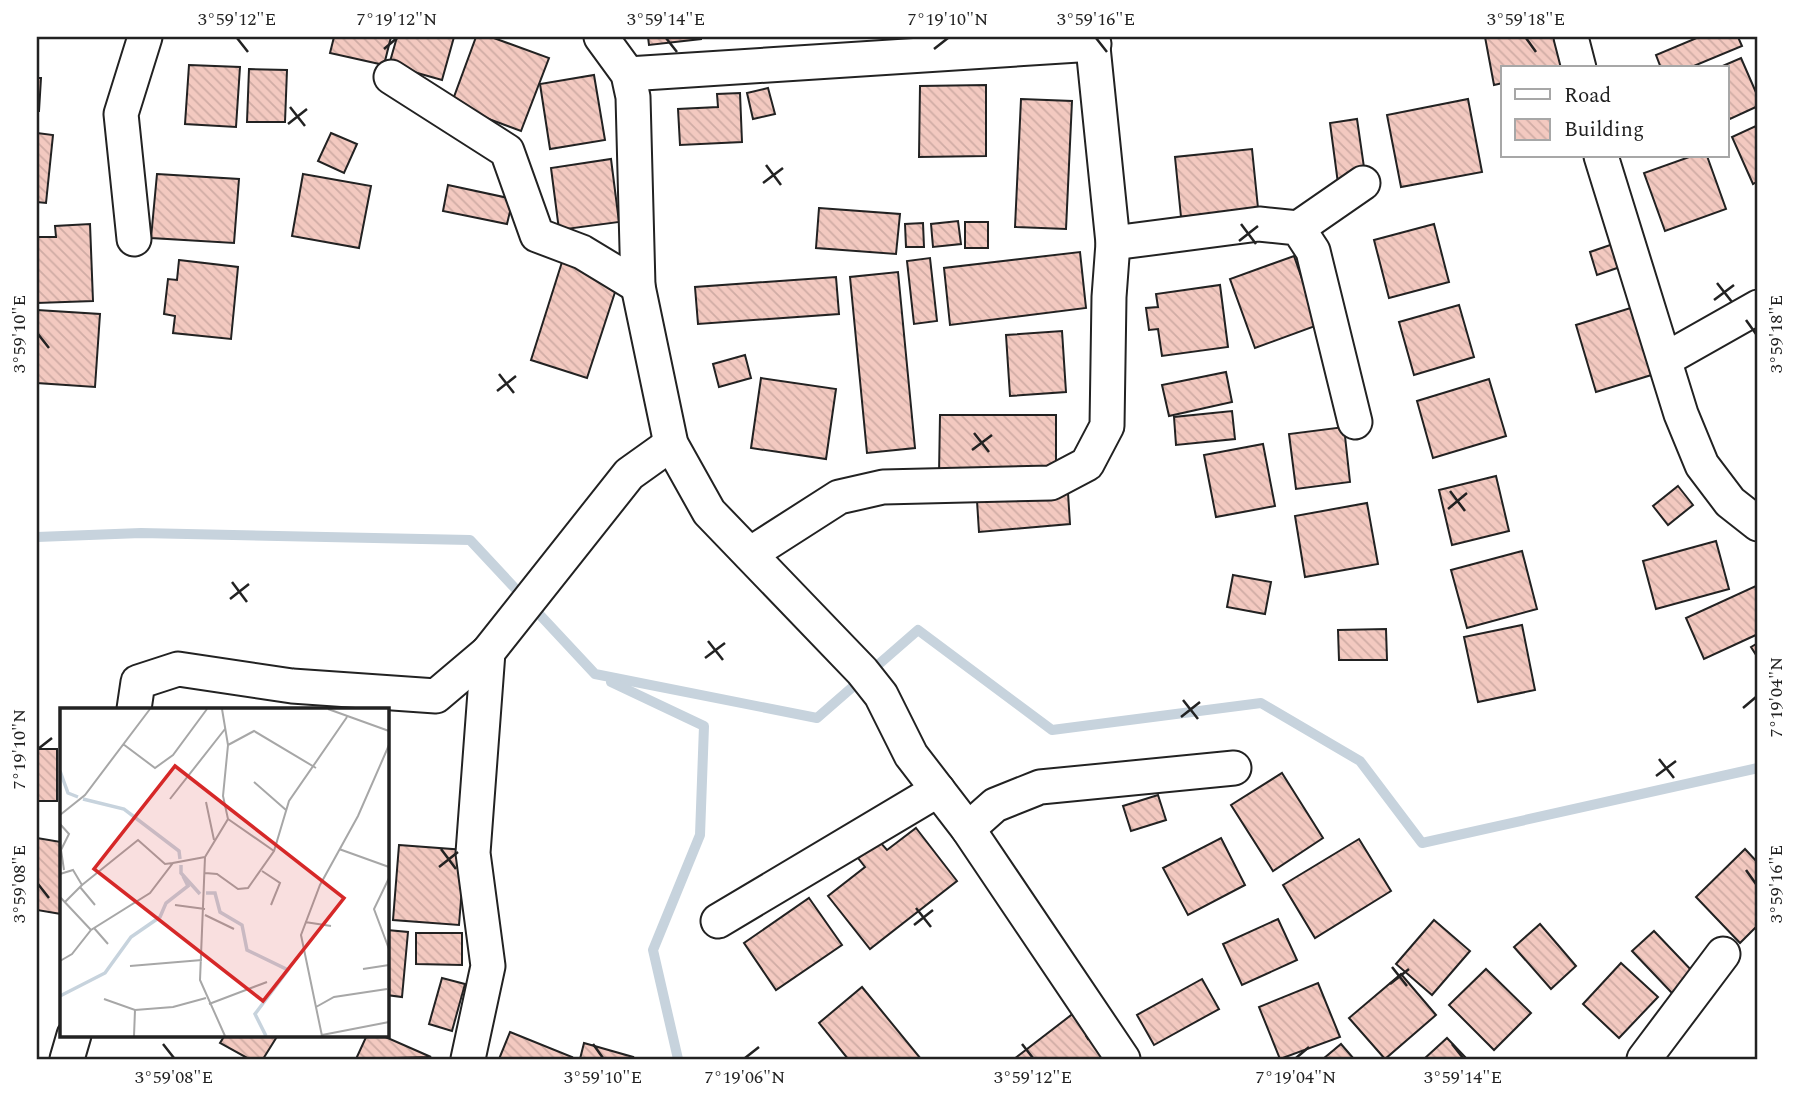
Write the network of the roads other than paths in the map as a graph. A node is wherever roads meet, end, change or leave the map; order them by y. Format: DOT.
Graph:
graph roads {
  1 [pos="145,37"];
  2 [pos="601,37"];
  3 [pos="1571,37"];
  4 [pos="1093,41"];
  5 [pos="1578,66"];
  6 [pos="628,74"];
  7 [pos="391,77"];
  8 [pos="1602,158"];
  9 [pos="1363,183"];
  10 [pos="1298,228"];
  11 [pos="134,239"];
  12 [pos="1113,243"];
  13 [pos="638,286"];
  14 [pos="1758,307"];
  15 [pos="1666,359"];
  16 [pos="1355,422"];
  17 [pos="671,444"];
  18 [pos="1758,524"];
  19 [pos="750,554"];
  20 [pos="488,652"];
  21 [pos="134,708"];
  22 [pos="1234,768"];
  23 [pos="937,790"];
  24 [pos="968,829"];
  25 [pos="718,921"];
  26 [pos="1723,954"];
  27 [pos="74,1036"];
  28 [pos="67,1059"];
  29 [pos="468,1059"];
  30 [pos="1122,1059"];
  31 [pos="1644,1059"];
  1 -- 11 [label="street"];
  2 -- 6 [label="street"];
  3 -- 5 [label="street"];
  4 -- 6 [label="street"];
  4 -- 12 [label="street"];
  6 -- 13 [label="street"];
  7 -- 13 [label="street"];
  8 -- 15 [label="street"];
  9 -- 10 [label="street"];
  10 -- 12 [label="street"];
  10 -- 16 [label="street"];
  12 -- 19 [label="street"];
  13 -- 17 [label="street"];
  14 -- 15 [label="street"];
  15 -- 18 [label="street"];
  17 -- 19 [label="street"];
  17 -- 20 [label="street"];
  19 -- 23 [label="street"];
  20 -- 21 [label="street"];
  20 -- 29 [label="street"];
  22 -- 24 [label="street"];
  23 -- 24 [label="street"];
  23 -- 25 [label="street"];
  24 -- 30 [label="street"];
  26 -- 31 [label="street"];
  27 -- 28 [label="street"];
}
